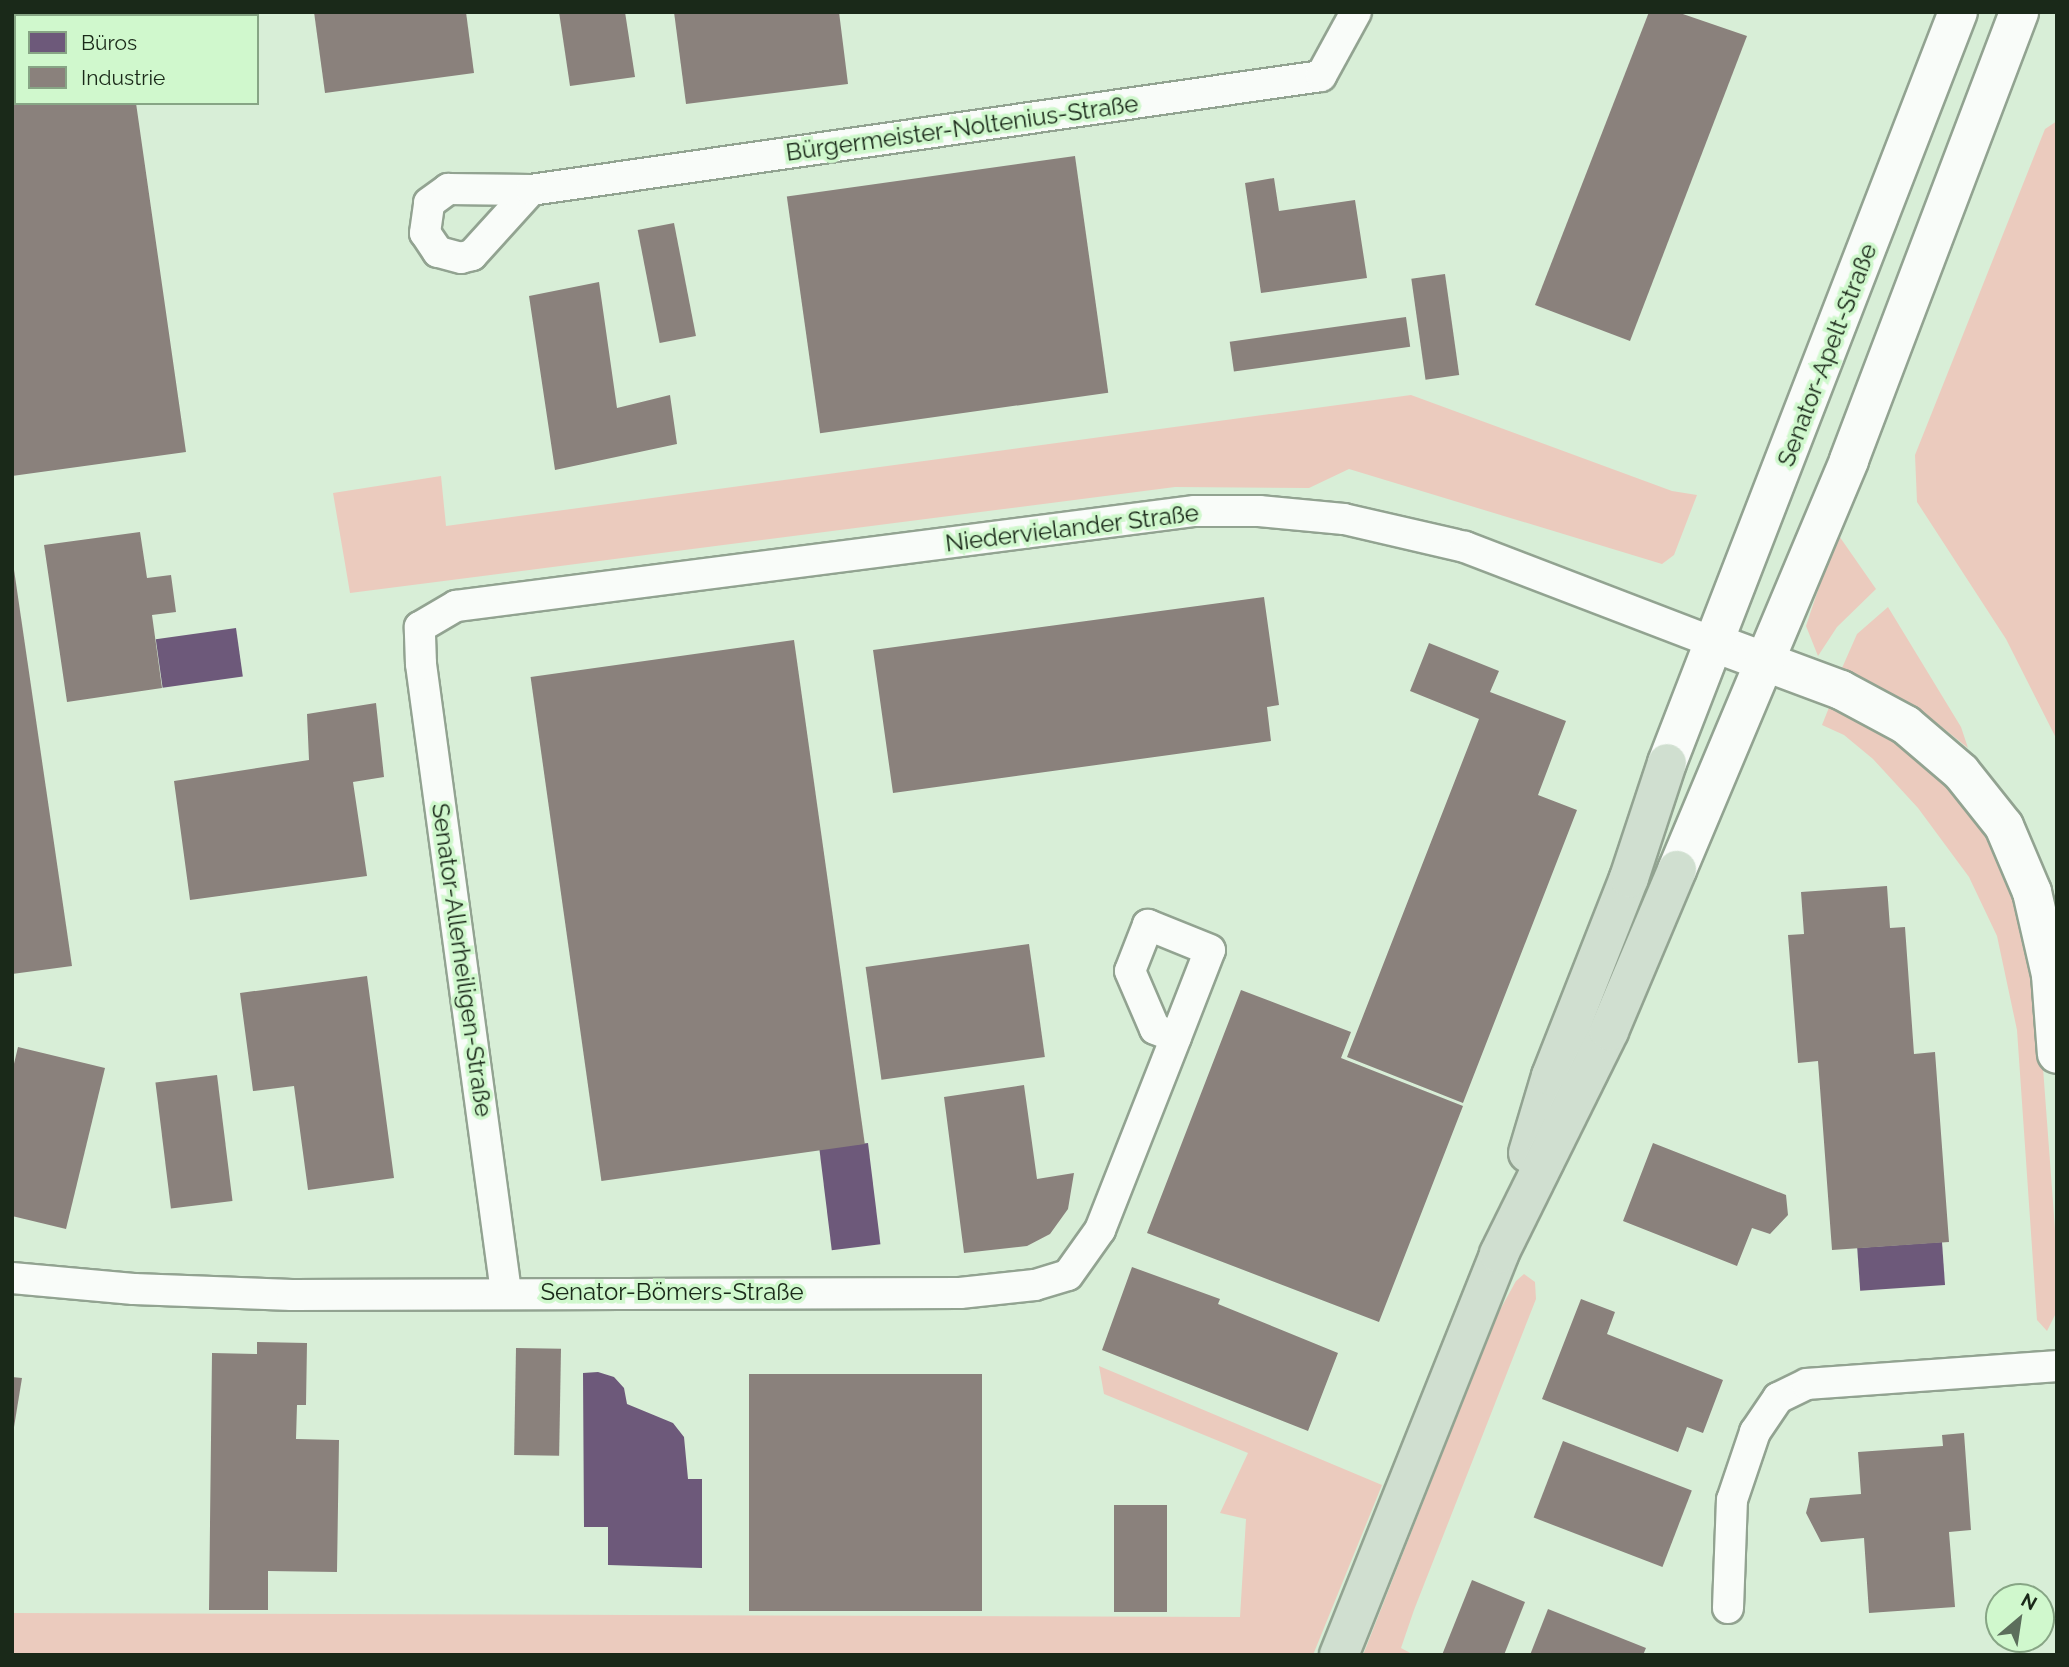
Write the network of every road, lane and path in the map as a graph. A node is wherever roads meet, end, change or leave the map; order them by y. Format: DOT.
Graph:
graph roads {
  1 [pos="1356,12"];
  2 [pos="1958,12"];
  3 [pos="2020,12"];
  4 [pos="531,190"];
  5 [pos="420,627"];
  6 [pos="1712,642"];
  7 [pos="1767,661"];
  8 [pos="1667,763"];
  9 [pos="1677,870"];
  10 [pos="1176,1037"];
  11 [pos="2057,1054"];
  12 [pos="1499,1254"];
  13 [pos="12,1278"];
  14 [pos="506,1292"];
  15 [pos="2057,1366"];
  16 [pos="1728,1608"];
  17 [pos="1339,1655"];
  1 -- 4 [label="street, Bürgermeister-Noltenius-Straße"];
  2 -- 6 [label="street, Senator-Apelt-Straße"];
  3 -- 7 [label="street"];
  5 -- 6 [label="street, Niedervielander Straße"];
  5 -- 14 [label="street, Senator-Allerheiligen-Straße"];
  6 -- 7 [label="street"];
  6 -- 8 [label="street, Senator-Apelt-Straße"];
  7 -- 9 [label="street"];
  7 -- 11 [label="street"];
  8 -- 12 [label="highway"];
  9 -- 12 [label="highway"];
  10 -- 14 [label="street, Senator-Bömers-Straße"];
  12 -- 17 [label="highway"];
  13 -- 14 [label="street, Senator-Bömers-Straße"];
  15 -- 16 [label="street"];
}
